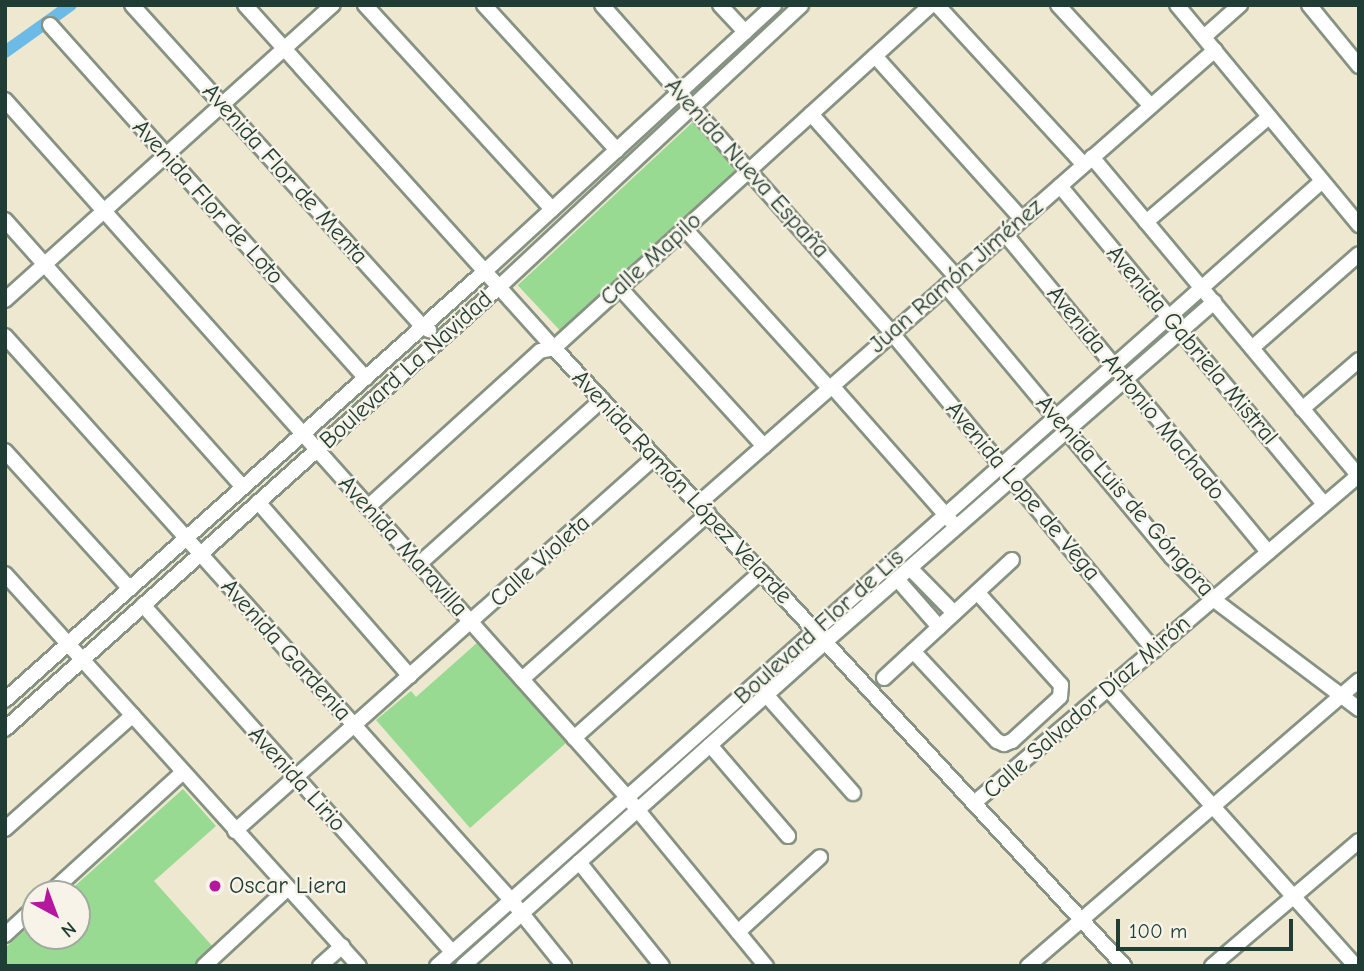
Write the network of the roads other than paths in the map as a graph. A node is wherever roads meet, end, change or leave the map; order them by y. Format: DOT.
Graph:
graph roads {
  1 [pos="132,5"];
  2 [pos="234,5"];
  3 [pos="245,5"];
  4 [pos="333,5"];
  5 [pos="365,5"];
  6 [pos="484,5"];
  7 [pos="602,5"];
  8 [pos="720,5"];
  9 [pos="774,5"];
  10 [pos="801,5"];
  11 [pos="930,5"];
  12 [pos="937,5"];
  13 [pos="1058,5"];
  14 [pos="1177,5"];
  15 [pos="1240,5"];
  16 [pos="1309,5"];
  17 [pos="50,25"];
  18 [pos="745,32"];
  19 [pos="1205,36"];
  20 [pos="1215,50"];
  21 [pos="282,51"];
  22 [pos="875,56"];
  23 [pos="1359,65"];
  24 [pos="680,92"];
  25 [pos="5,100"];
  26 [pos="223,106"];
  27 [pos="692,106"];
  28 [pos="1151,106"];
  29 [pos="811,114"];
  30 [pos="1269,117"];
  31 [pos="617,150"];
  32 [pos="167,156"];
  33 [pos="1088,161"];
  34 [pos="749,170"];
  35 [pos="1321,181"];
  36 [pos="1060,186"];
  37 [pos="1359,201"];
  38 [pos="552,209"];
  39 [pos="1347,211"];
  40 [pos="105,212"];
  41 [pos="1022,219"];
  42 [pos="5,220"];
  43 [pos="1146,222"];
  44 [pos="1359,225"];
  45 [pos="685,229"];
  46 [pos="1005,234"];
  47 [pos="1359,254"];
  48 [pos="45,264"];
  49 [pos="485,271"];
  50 [pos="951,281"];
  51 [pos="499,287"];
  52 [pos="1201,287"];
  53 [pos="620,288"];
  54 [pos="5,300"];
  55 [pos="1214,302"];
  56 [pos="1168,316"];
  57 [pos="422,327"];
  58 [pos="1181,331"];
  59 [pos="891,332"];
  60 [pos="5,336"];
  61 [pos="443,337"];
  62 [pos="554,348"];
  63 [pos="1252,348"];
  64 [pos="1359,360"];
  65 [pos="1112,366"];
  66 [pos="366,378"];
  67 [pos="1125,380"];
  68 [pos="830,387"];
  69 [pos="602,400"];
  70 [pos="1302,409"];
  71 [pos="1056,416"];
  72 [pos="1069,429"];
  73 [pos="303,434"];
  74 [pos="764,446"];
  75 [pos="317,449"];
  76 [pos="5,451"];
  77 [pos="655,457"];
  78 [pos="1001,465"];
  79 [pos="1358,475"];
  80 [pos="1013,478"];
  81 [pos="243,487"];
  82 [pos="258,502"];
  83 [pos="1324,504"];
  84 [pos="368,507"];
  85 [pos="703,509"];
  86 [pos="946,514"];
  87 [pos="957,527"];
  88 [pos="186,538"];
  89 [pos="1268,552"];
  90 [pos="199,555"];
  91 [pos="1012,560"];
  92 [pos="419,564"];
  93 [pos="911,568"];
  94 [pos="761,572"];
  95 [pos="5,574"];
  96 [pos="897,579"];
  97 [pos="130,589"];
  98 [pos="977,592"];
  99 [pos="1213,599"];
  100 [pos="144,605"];
  101 [pos="954,613"];
  102 [pos="471,622"];
  103 [pos="939,627"];
  104 [pos="815,631"];
  105 [pos="825,642"];
  106 [pos="68,643"];
  107 [pos="1154,650"];
  108 [pos="913,651"];
  109 [pos="82,659"];
  110 [pos="410,676"];
  111 [pos="884,678"];
  112 [pos="522,679"];
  113 [pos="1359,680"];
  114 [pos="756,683"];
  115 [pos="1108,689"];
  116 [pos="766,695"];
  117 [pos="1341,695"];
  118 [pos="5,700"];
  119 [pos="1359,709"];
  120 [pos="133,715"];
  121 [pos="355,725"];
  122 [pos="5,729"];
  123 [pos="574,738"];
  124 [pos="710,745"];
  125 [pos="183,772"];
  126 [pos="295,778"];
  127 [pos="853,793"];
  128 [pos="627,797"];
  129 [pos="974,803"];
  130 [pos="1212,804"];
  131 [pos="638,809"];
  132 [pos="5,829"];
  133 [pos="235,831"];
  134 [pos="788,836"];
  135 [pos="1359,841"];
  136 [pos="820,857"];
  137 [pos="579,862"];
  138 [pos="64,880"];
  139 [pos="287,889"];
  140 [pos="1294,896"];
  141 [pos="512,900"];
  142 [pos="522,913"];
  143 [pos="21,920"];
  144 [pos="1081,920"];
  145 [pos="738,932"];
  146 [pos="5,935"];
  147 [pos="342,946"];
  148 [pos="452,952"];
  149 [pos="204,966"];
  150 [pos="320,966"];
  151 [pos="359,966"];
  152 [pos="437,966"];
  153 [pos="463,966"];
  154 [pos="564,966"];
  155 [pos="662,966"];
  156 [pos="766,966"];
  157 [pos="1028,966"];
  158 [pos="1124,966"];
  159 [pos="1212,966"];
  160 [pos="1356,966"];
  1 -- 26 [label="street, Avenida Flor de Menta"];
  2 -- 21 [label="street"];
  3 -- 21 [label="street, Avenida Ramón López Velarde"];
  4 -- 21 [label="street"];
  5 -- 38 [label="street"];
  6 -- 31 [label="street"];
  7 -- 24 [label="street, Avenida Nueva España"];
  8 -- 18 [label="street"];
  9 -- 18 [label="street, Boulevard La Navidad"];
  10 -- 27 [label="street, Boulevard La Navidad"];
  11 -- 22 [label="street, Calle Mapilo"];
  12 -- 33 [label="street"];
  13 -- 28 [label="street"];
  14 -- 19 [label="street"];
  15 -- 19 [label="street"];
  16 -- 23 [label="street"];
  17 -- 32 [label="street, Avenida Flor de Loto"];
  18 -- 24 [label="street, Boulevard La Navidad"];
  19 -- 20 [label="street"];
  20 -- 28 [label="street, Juan Ramón Jiménez"];
  20 -- 30 [label="street"];
  21 -- 26 [label="street"];
  21 -- 49 [label="street, Avenida Ramón López Velarde"];
  22 -- 29 [label="street, Calle Mapilo"];
  22 -- 41 [label="street"];
  24 -- 27 [label="street, Avenida Nueva España"];
  24 -- 31 [label="street, Boulevard La Navidad"];
  25 -- 40 [label="street, Avenida Maravilla"];
  26 -- 32 [label="street"];
  26 -- 57 [label="street, Avenida Flor de Menta"];
  27 -- 34 [label="street, Avenida Nueva España"];
  27 -- 51 [label="street, Boulevard La Navidad"];
  28 -- 33 [label="street, Juan Ramón Jiménez"];
  29 -- 34 [label="street, Calle Mapilo"];
  29 -- 50 [label="street, Avenida Luis de Góngora"];
  30 -- 35 [label="street"];
  30 -- 43 [label="street"];
  31 -- 38 [label="street, Boulevard La Navidad"];
  32 -- 40 [label="street"];
  32 -- 66 [label="street, Avenida Flor de Loto"];
  33 -- 36 [label="street, Juan Ramón Jiménez"];
  33 -- 43 [label="street"];
  34 -- 45 [label="street, Calle Mapilo"];
  34 -- 59 [label="street, Avenida Nueva España"];
  35 -- 39 [label="street"];
  35 -- 52 [label="street, Boulevard Flor de Lis"];
  36 -- 41 [label="street, Juan Ramón Jiménez"];
  36 -- 56 [label="street, Avenida Gabriela Mistral"];
  37 -- 39 [label="street"];
  38 -- 49 [label="street, Boulevard La Navidad"];
  39 -- 44 [label="street"];
  40 -- 48 [label="street"];
  40 -- 73 [label="street, Avenida Maravilla"];
  41 -- 46 [label="street, Juan Ramón Jiménez"];
  42 -- 48 [label="street"];
  43 -- 52 [label="street"];
  45 -- 53 [label="street, Calle Mapilo"];
  45 -- 68 [label="street"];
  46 -- 50 [label="street, Juan Ramón Jiménez"];
  46 -- 65 [label="street, Avenida Antonio Machado"];
  47 -- 63 [label="street"];
  48 -- 54 [label="street"];
  48 -- 81 [label="street"];
  49 -- 51 [label="street, Avenida Ramón López Velarde"];
  49 -- 57 [label="street, Boulevard La Navidad"];
  50 -- 59 [label="street, Juan Ramón Jiménez"];
  50 -- 71 [label="street, Avenida Luis de Góngora"];
  51 -- 61 [label="street, Boulevard La Navidad"];
  51 -- 62 [label="street, Avenida Ramón López Velarde"];
  52 -- 55 [label="street"];
  52 -- 56 [label="street, Boulevard Flor de Lis"];
  53 -- 62 [label="street, Calle Mapilo"];
  53 -- 74 [label="street"];
  55 -- 58 [label="street, Boulevard Flor de Lis"];
  55 -- 63 [label="street"];
  56 -- 58 [label="street, Avenida Gabriela Mistral"];
  56 -- 65 [label="street, Boulevard Flor de Lis"];
  57 -- 61 [label="street, Avenida Flor de Menta"];
  57 -- 66 [label="street, Boulevard La Navidad"];
  58 -- 67 [label="street, Boulevard Flor de Lis"];
  58 -- 83 [label="street, Avenida Gabriela Mistral"];
  59 -- 68 [label="street, Juan Ramón Jiménez"];
  59 -- 78 [label="street, Avenida Lope de Vega"];
  60 -- 88 [label="street, Avenida Gardenia"];
  61 -- 75 [label="street, Boulevard La Navidad"];
  62 -- 69 [label="street, Avenida Ramón López Velarde"];
  62 -- 84 [label="street, Calle Mapilo"];
  63 -- 70 [label="street"];
  64 -- 70 [label="street"];
  65 -- 67 [label="street, Avenida Antonio Machado"];
  65 -- 71 [label="street, Boulevard Flor de Lis"];
  66 -- 73 [label="street, Boulevard La Navidad"];
  67 -- 72 [label="street, Boulevard Flor de Lis"];
  67 -- 89 [label="street, Avenida Antonio Machado"];
  68 -- 74 [label="street, Juan Ramón Jiménez"];
  68 -- 86 [label="street"];
  69 -- 77 [label="street, Avenida Ramón López Velarde"];
  69 -- 92 [label="street"];
  70 -- 79 [label="street"];
  71 -- 72 [label="street, Avenida Luis de Góngora"];
  71 -- 78 [label="street, Boulevard Flor de Lis"];
  72 -- 80 [label="street, Boulevard Flor de Lis"];
  72 -- 99 [label="street, Avenida Luis de Góngora"];
  73 -- 75 [label="street, Avenida Maravilla"];
  73 -- 81 [label="street, Boulevard La Navidad"];
  74 -- 85 [label="street, Juan Ramón Jiménez"];
  75 -- 82 [label="street, Boulevard La Navidad"];
  75 -- 84 [label="street, Avenida Maravilla"];
  76 -- 97 [label="street"];
  77 -- 85 [label="street, Avenida Ramón López Velarde"];
  77 -- 102 [label="street, Calle Violeta"];
  78 -- 80 [label="street, Avenida Lope de Vega"];
  78 -- 86 [label="street, Boulevard Flor de Lis"];
  79 -- 83 [label="street, Calle Salvador Díaz Mirón"];
  80 -- 87 [label="street, Boulevard Flor de Lis"];
  80 -- 107 [label="street, Avenida Lope de Vega"];
  81 -- 88 [label="street, Boulevard La Navidad"];
  82 -- 90 [label="street, Boulevard La Navidad"];
  82 -- 110 [label="street"];
  83 -- 89 [label="street, Calle Salvador Díaz Mirón"];
  84 -- 92 [label="street, Avenida Maravilla"];
  85 -- 94 [label="street, Avenida Ramón López Velarde"];
  85 -- 112 [label="street, Juan Ramón Jiménez"];
  86 -- 87 [label="street"];
  86 -- 104 [label="street, Boulevard Flor de Lis"];
  87 -- 93 [label="street, Boulevard Flor de Lis"];
  88 -- 90 [label="street, Avenida Gardenia"];
  88 -- 97 [label="street, Boulevard La Navidad"];
  89 -- 99 [label="street, Calle Salvador Díaz Mirón"];
  90 -- 100 [label="street, Boulevard La Navidad"];
  90 -- 121 [label="street, Avenida Gardenia"];
  91 -- 98 [label="street"];
  92 -- 102 [label="street, Avenida Maravilla"];
  93 -- 96 [label="street, Boulevard Flor de Lis"];
  93 -- 101 [label="street"];
  94 -- 104 [label="street, Avenida Ramón López Velarde"];
  94 -- 123 [label="street"];
  95 -- 106 [label="street"];
  96 -- 103 [label="street"];
  96 -- 105 [label="street, Boulevard Flor de Lis"];
  97 -- 106 [label="street, Boulevard La Navidad"];
  98 -- 101 [label="street"];
  98 -- 108 [label="street"];
  99 -- 107 [label="street, Calle Salvador Díaz Mirón"];
  99 -- 117 [label="street, Avenida Luis de Góngora"];
  100 -- 109 [label="street, Boulevard La Navidad"];
  100 -- 126 [label="street, Avenida Lirio"];
  101 -- 103 [label="street"];
  102 -- 110 [label="street, Calle Violeta"];
  102 -- 112 [label="street, Avenida Maravilla"];
  103 -- 108 [label="street"];
  104 -- 105 [label="street, Avenida Ramón López Velarde"];
  104 -- 114 [label="street, Boulevard Flor de Lis"];
  105 -- 116 [label="street, Boulevard Flor de Lis"];
  105 -- 129 [label="street, Avenida Ramón López Velarde"];
  106 -- 109 [label="street"];
  106 -- 118 [label="street, Boulevard La Navidad"];
  107 -- 115 [label="street, Calle Salvador Díaz Mirón"];
  108 -- 111 [label="street"];
  109 -- 120 [label="street"];
  109 -- 122 [label="street, Boulevard La Navidad"];
  110 -- 121 [label="street, Calle Violeta"];
  112 -- 123 [label="street, Avenida Maravilla"];
  113 -- 117 [label="street"];
  114 -- 116 [label="street"];
  114 -- 128 [label="street, Boulevard Flor de Lis"];
  115 -- 129 [label="street, Calle Salvador Díaz Mirón"];
  115 -- 130 [label="street"];
  116 -- 124 [label="street, Boulevard Flor de Lis"];
  116 -- 127 [label="street"];
  117 -- 119 [label="street, Avenida Luis de Góngora"];
  117 -- 130 [label="street"];
  120 -- 125 [label="street"];
  120 -- 132 [label="street"];
  121 -- 126 [label="street, Calle Violeta"];
  121 -- 141 [label="street, Avenida Gardenia"];
  123 -- 128 [label="street, Avenida Maravilla"];
  124 -- 131 [label="street, Boulevard Flor de Lis"];
  124 -- 134 [label="street"];
  125 -- 133 [label="street"];
  125 -- 138 [label="street"];
  126 -- 133 [label="street, Calle Violeta"];
  126 -- 148 [label="street, Avenida Lirio"];
  128 -- 131 [label="street, Avenida Maravilla"];
  128 -- 141 [label="street, Boulevard Flor de Lis"];
  129 -- 144 [label="street, Avenida Ramón López Velarde"];
  130 -- 140 [label="street"];
  130 -- 144 [label="street"];
  131 -- 137 [label="street, Boulevard Flor de Lis"];
  131 -- 145 [label="street, Avenida Maravilla"];
  133 -- 139 [label="street"];
  135 -- 140 [label="street"];
  136 -- 145 [label="street"];
  137 -- 142 [label="street, Boulevard Flor de Lis"];
  137 -- 155 [label="street"];
  139 -- 147 [label="street"];
  139 -- 149 [label="street"];
  140 -- 159 [label="street"];
  140 -- 160 [label="street"];
  141 -- 142 [label="street, Avenida Gardenia"];
  141 -- 148 [label="street, Boulevard Flor de Lis"];
  142 -- 153 [label="street, Boulevard Flor de Lis"];
  142 -- 154 [label="street, Avenida Gardenia"];
  143 -- 146 [label="street"];
  144 -- 157 [label="street"];
  144 -- 158 [label="street, Avenida Ramón López Velarde"];
  145 -- 156 [label="street, Avenida Maravilla"];
  147 -- 150 [label="street"];
  147 -- 151 [label="street"];
  148 -- 152 [label="street, Boulevard Flor de Lis"];
}
